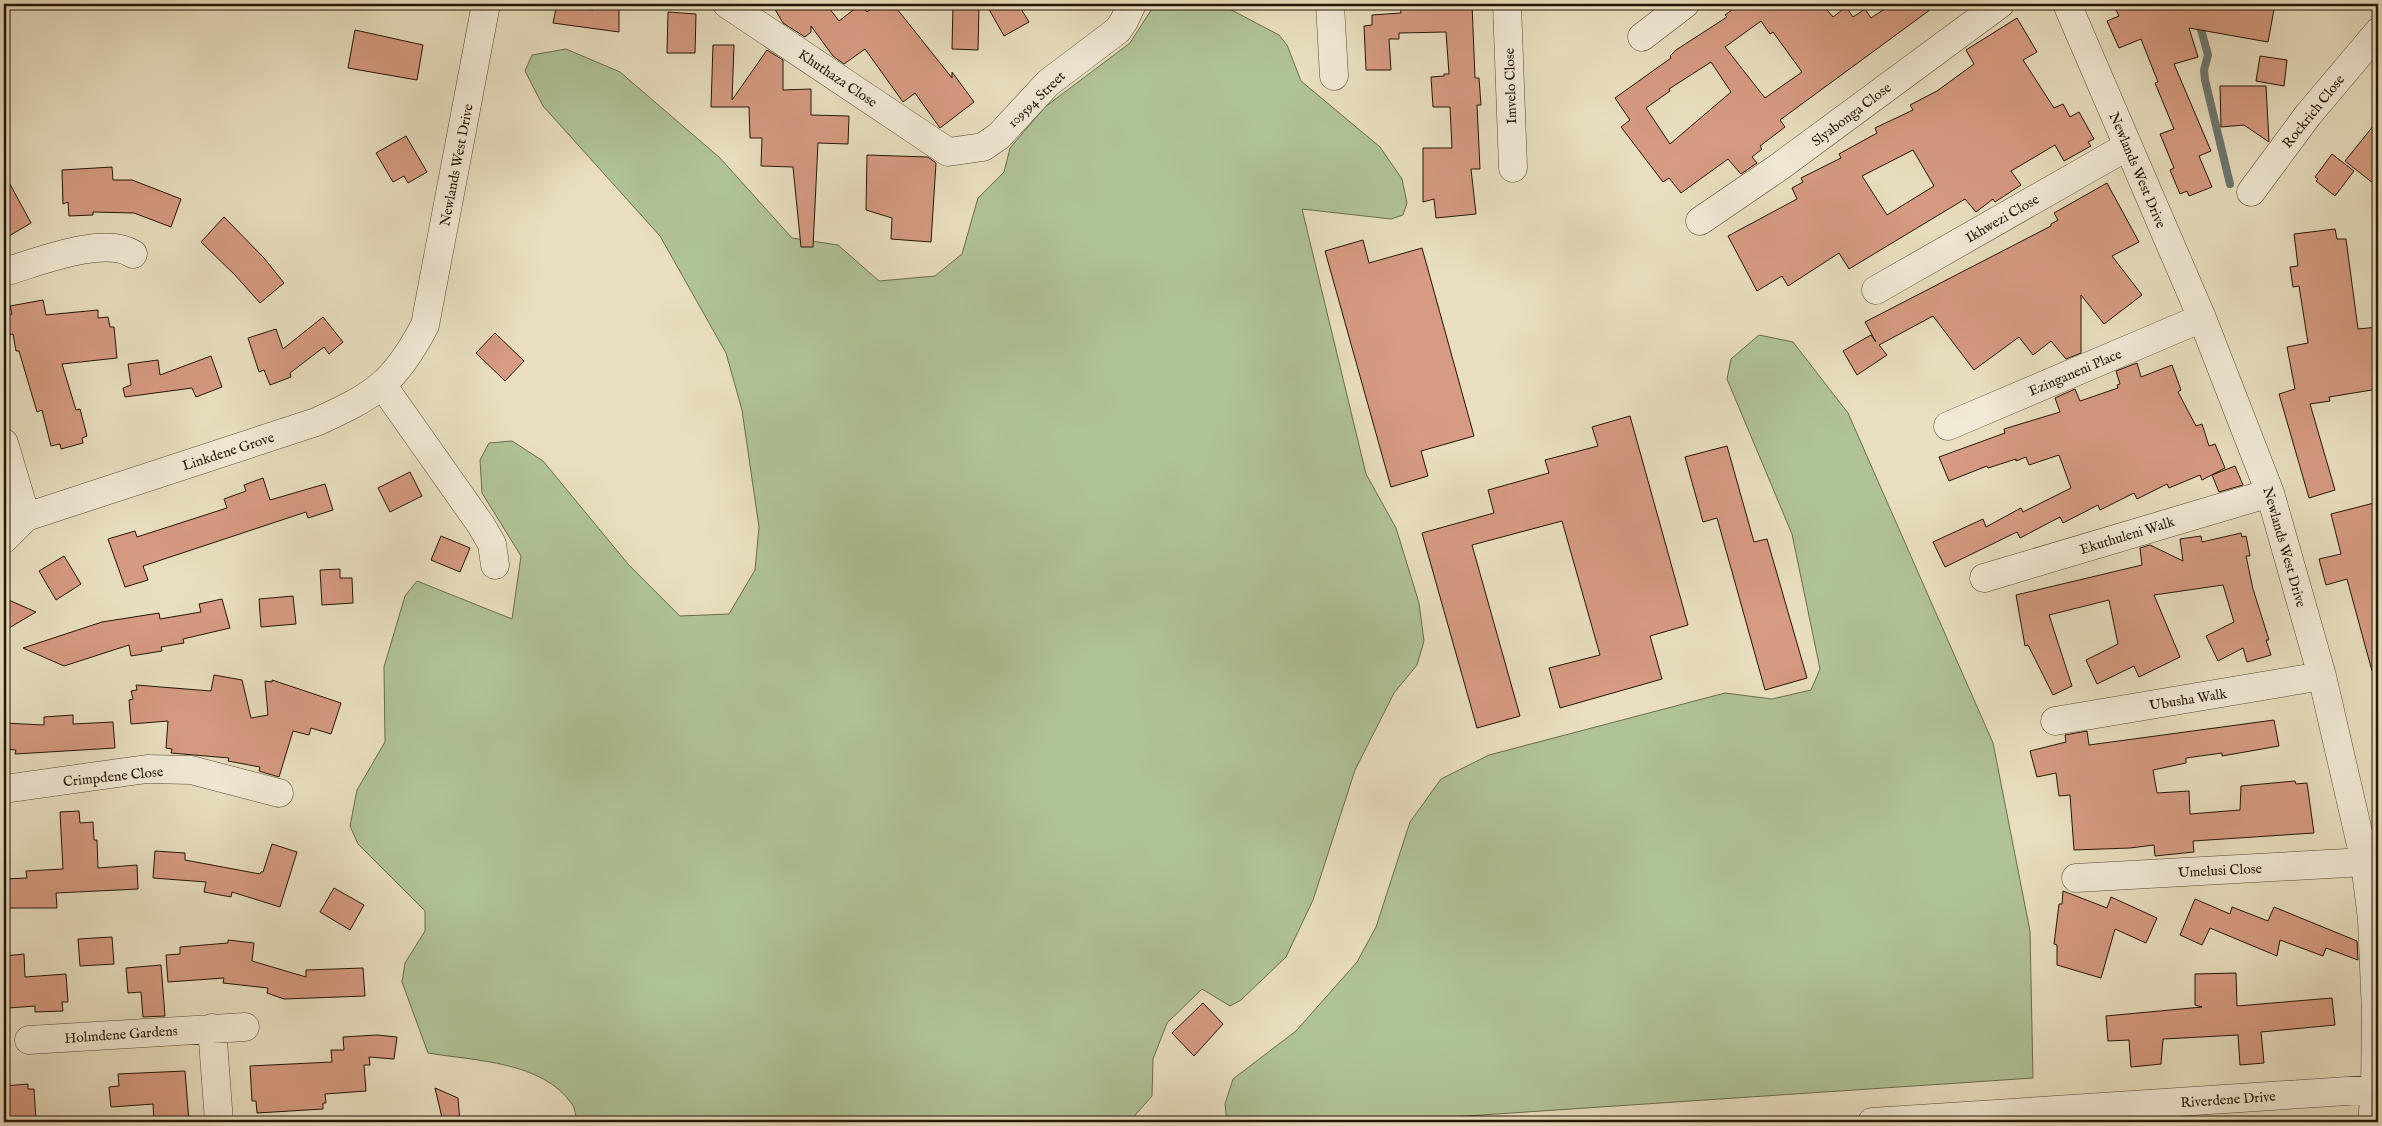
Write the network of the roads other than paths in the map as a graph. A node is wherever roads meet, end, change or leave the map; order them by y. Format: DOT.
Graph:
graph roads {
  1 [pos="486,4"];
  2 [pos="727,4"];
  3 [pos="1132,4"];
  4 [pos="1330,4"];
  5 [pos="1507,4"];
  6 [pos="1685,4"];
  7 [pos="2000,4"];
  8 [pos="2067,4"];
  9 [pos="2378,32"];
  10 [pos="1642,37"];
  11 [pos="1334,76"];
  12 [pos="2128,146"];
  13 [pos="948,152"];
  14 [pos="1513,168"];
  15 [pos="2251,192"];
  16 [pos="1700,221"];
  17 [pos="133,254"];
  18 [pos="4,272"];
  19 [pos="1876,290"];
  20 [pos="2202,318"];
  21 [pos="425,326"];
  22 [pos="383,386"];
  23 [pos="1948,426"];
  24 [pos="4,443"];
  25 [pos="2270,493"];
  26 [pos="26,517"];
  27 [pos="4,539"];
  28 [pos="495,565"];
  29 [pos="1984,578"];
  30 [pos="2322,676"];
  31 [pos="2055,721"];
  32 [pos="4,789"];
  33 [pos="279,793"];
  34 [pos="2365,862"];
  35 [pos="2076,878"];
  36 [pos="245,1027"];
  37 [pos="212,1028"];
  38 [pos="29,1040"];
  39 [pos="2377,1090"];
  40 [pos="219,1122"];
  41 [pos="1872,1122"];
  42 [pos="2372,1122"];
  1 -- 21 [label="street, Newlands West Drive"];
  2 -- 13 [label="street, Khuthaza Close"];
  3 -- 13 [label="street, 109594 Street"];
  4 -- 11 [label="street"];
  5 -- 14 [label="street, Imvelo Close"];
  6 -- 10 [label="street"];
  7 -- 16 [label="street, Slyabonga Close"];
  8 -- 12 [label="street, Newlands West Drive"];
  9 -- 15 [label="street, Rockrich Close"];
  12 -- 19 [label="street, Ikhwezi Close"];
  12 -- 20 [label="street, Newlands West Drive"];
  17 -- 18 [label="street"];
  20 -- 23 [label="street, Ezinganeni Place"];
  20 -- 25 [label="street, Newlands West Drive"];
  21 -- 22 [label="street, Linkdene Grove"];
  22 -- 26 [label="street, Linkdene Grove"];
  22 -- 28 [label="street"];
  24 -- 26 [label="street"];
  25 -- 29 [label="street, Ekuthuleni Walk"];
  25 -- 30 [label="street, Newlands West Drive"];
  26 -- 27 [label="street, Linkdene Grove"];
  30 -- 31 [label="street, Ubusha Walk"];
  30 -- 34 [label="street, Newlands West Drive"];
  32 -- 33 [label="street, Crimpdene Close"];
  34 -- 35 [label="street, Umelusi Close"];
  34 -- 39 [label="street, Newlands West Drive"];
  36 -- 37 [label="street, Holmdene Gardens"];
  37 -- 38 [label="street, Holmdene Gardens"];
  37 -- 40 [label="street"];
  39 -- 41 [label="street, Riverdene Drive"];
  39 -- 42 [label="street, Newlands West Drive"];
}
